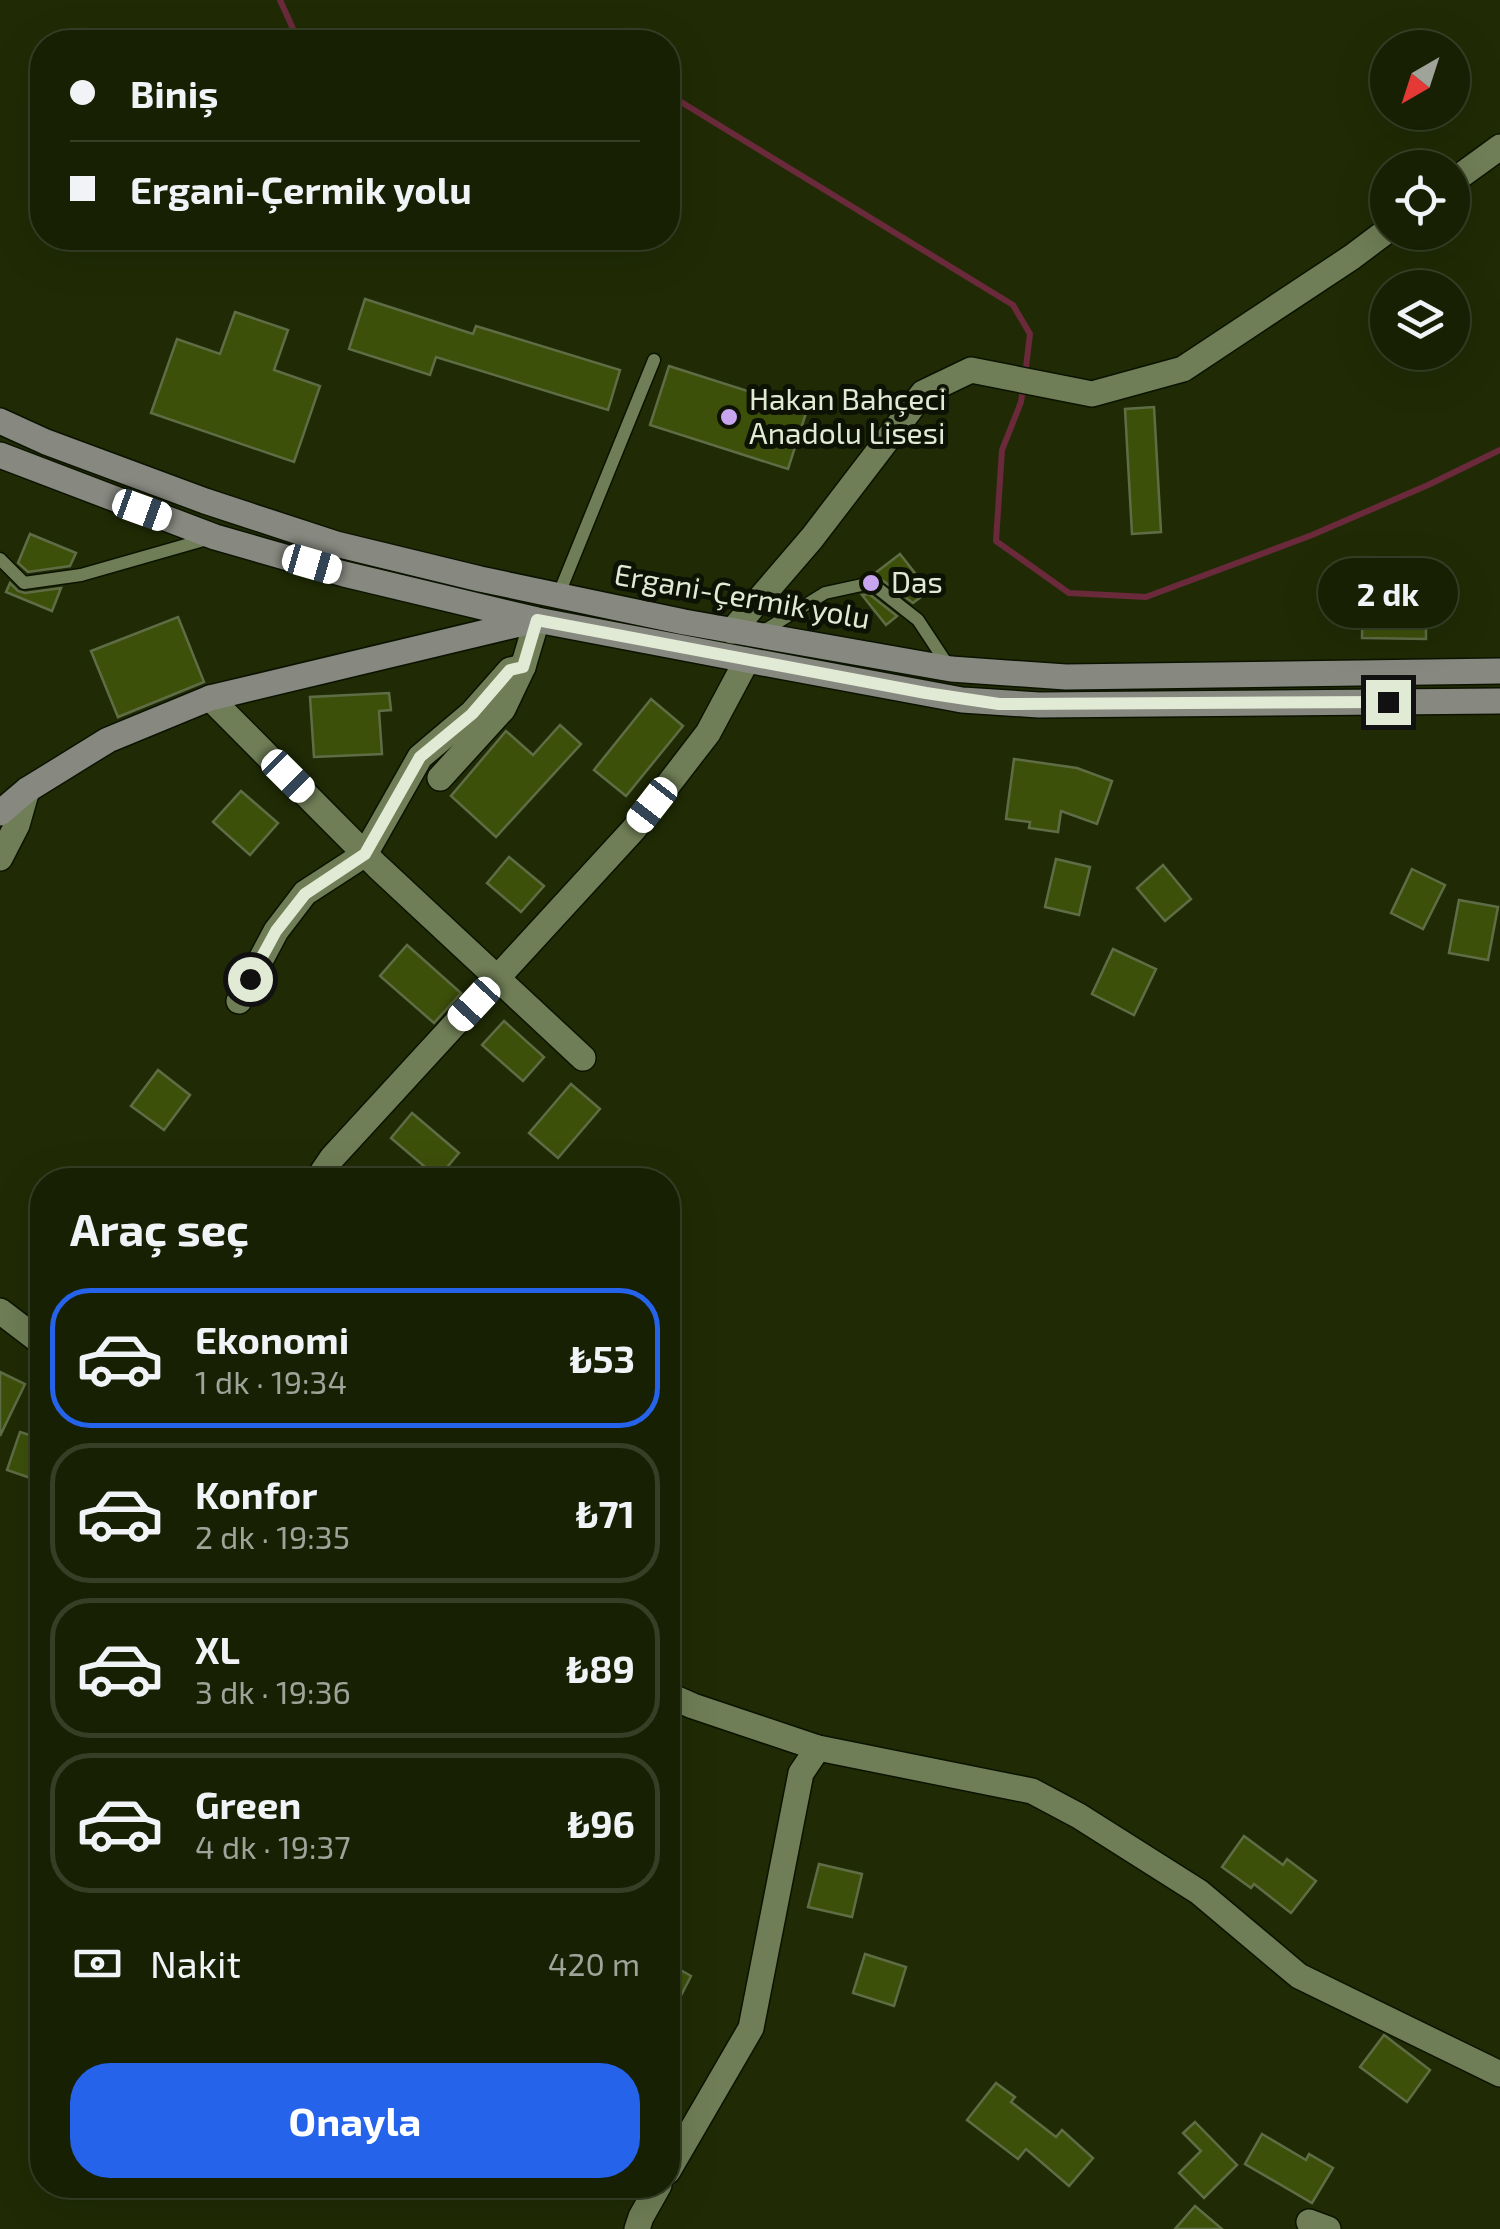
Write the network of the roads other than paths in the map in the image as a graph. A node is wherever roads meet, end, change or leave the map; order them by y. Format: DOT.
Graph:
graph roads {
  1 [pos="1500,147"];
  2 [pos="1470,169"];
  3 [pos="1370,244"];
  4 [pos="654,360"];
  5 [pos="0,422"];
  6 [pos="0,455"];
  7 [pos="214,537"];
  8 [pos="0,559"];
  9 [pos="558,596"];
  10 [pos="537,620"];
  11 [pos="745,633"];
  12 [pos="747,660"];
  13 [pos="523,667"];
  14 [pos="951,669"];
  15 [pos="1500,670"];
  16 [pos="210,698"];
  17 [pos="1500,701"];
  18 [pos="440,778"];
  19 [pos="27,790"];
  20 [pos="0,813"];
  21 [pos="365,854"];
  22 [pos="0,858"];
  23 [pos="498,978"];
  24 [pos="239,1001"];
  25 [pos="583,1058"];
  26 [pos="325,1168"];
  27 [pos="0,1311"];
  28 [pos="30,1334"];
  29 [pos="680,1700"];
  30 [pos="818,1748"];
  31 [pos="1500,2074"];
  32 [pos="680,2150"];
  33 [pos="652,2198"];
  34 [pos="637,2229"];
  1 -- 2 [label="street"];
  3 -- 11 [label="street"];
  4 -- 9 [label="lane"];
  5 -- 9 [label="main road, Ergani-Çermik yolu"];
  6 -- 7 [label="main road, Ergani-Çermik yolu"];
  7 -- 8 [label="lane"];
  7 -- 10 [label="main road, Ergani-Çermik yolu"];
  9 -- 11 [label="main road, Ergani-Çermik yolu"];
  10 -- 12 [label="main road, Ergani-Çermik yolu"];
  10 -- 13 [label="street"];
  10 -- 16 [label="main road"];
  11 -- 14 [label="main road, Ergani-Çermik yolu"];
  11 -- 14 [label="lane"];
  12 -- 17 [label="main road, Ergani-Çermik yolu"];
  12 -- 23 [label="street"];
  13 -- 18 [label="street"];
  13 -- 21 [label="street"];
  14 -- 15 [label="main road, Ergani-Çermik yolu"];
  16 -- 19 [label="main road"];
  16 -- 21 [label="street"];
  19 -- 20 [label="main road"];
  19 -- 22 [label="street"];
  21 -- 23 [label="street"];
  21 -- 24 [label="street"];
  23 -- 25 [label="street"];
  23 -- 26 [label="street"];
  27 -- 28 [label="street"];
  29 -- 30 [label="street"];
  30 -- 31 [label="street"];
  30 -- 32 [label="street"];
  33 -- 34 [label="street"];
}
